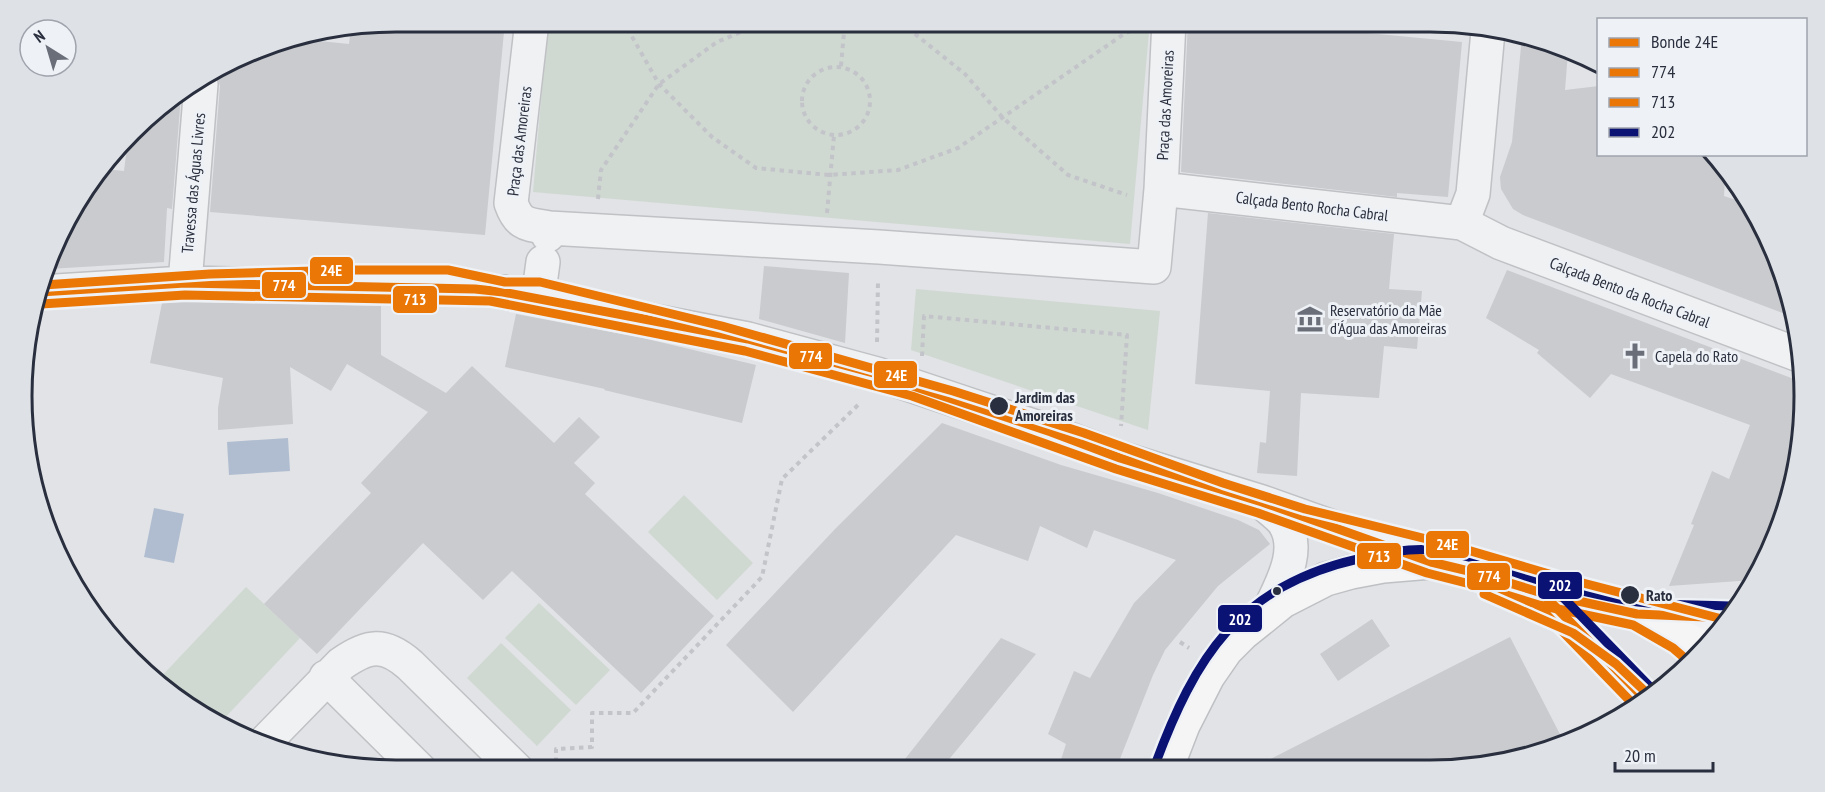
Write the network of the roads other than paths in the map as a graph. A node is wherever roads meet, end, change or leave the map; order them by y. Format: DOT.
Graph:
graph roads {
  1 [pos="531,31"];
  2 [pos="1157,31"];
  3 [pos="1487,37"];
  4 [pos="201,88"];
  5 [pos="1160,200"];
  6 [pos="1462,223"];
  7 [pos="547,242"];
  8 [pos="185,283"];
  9 [pos="47,292"];
  10 [pos="538,299"];
  11 [pos="1790,352"];
  12 [pos="1262,502"];
  13 [pos="1431,562"];
  14 [pos="1542,593"];
  15 [pos="1269,611"];
  16 [pos="1637,614"];
  17 [pos="1718,618"];
  18 [pos="1692,646"];
  19 [pos="326,677"];
  20 [pos="1640,693"];
  21 [pos="269,737"];
  22 [pos="410,760"];
  23 [pos="507,760"];
  24 [pos="1169,760"];
  1 -- 7 [label="street, Praça das Amoreiras"];
  2 -- 5 [label="street, Praça das Amoreiras"];
  3 -- 6 [label="street"];
  4 -- 8 [label="street, Travessa das Águas Livres"];
  5 -- 6 [label="street, Calçada Bento Rocha Cabral"];
  5 -- 7 [label="street, Praça das Amoreiras"];
  6 -- 11 [label="street, Calçada Bento da Rocha Cabral"];
  7 -- 10 [label="street"];
  8 -- 9 [label="street"];
  8 -- 10 [label="street"];
  10 -- 12 [label="street"];
  12 -- 13 [label="street"];
  12 -- 15 [label="street"];
  13 -- 14 [label="main road"];
  13 -- 15 [label="main road"];
  14 -- 16 [label="main road"];
  14 -- 20 [label="main road"];
  15 -- 24 [label="main road"];
  16 -- 17 [label="street"];
  16 -- 18 [label="main road"];
  19 -- 21 [label="street"];
  19 -- 22 [label="street"];
  19 -- 23 [label="street"];
}
